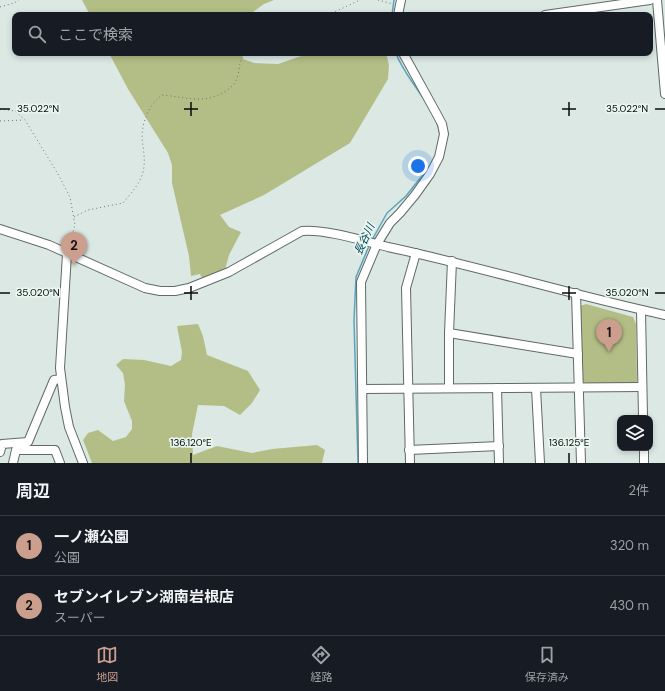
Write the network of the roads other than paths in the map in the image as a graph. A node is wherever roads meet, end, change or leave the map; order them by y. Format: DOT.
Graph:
graph roads {
  1 [pos="650,0"];
  2 [pos="657,0"];
  3 [pos="566,12"];
  4 [pos="405,56"];
  5 [pos="665,94"];
  6 [pos="0,229"];
  7 [pos="377,244"];
  8 [pos="416,253"];
  9 [pos="67,254"];
  10 [pos="452,261"];
  11 [pos="576,293"];
  12 [pos="641,310"];
  13 [pos="665,315"];
  14 [pos="449,333"];
  15 [pos="578,354"];
  16 [pos="61,379"];
  17 [pos="580,387"];
  18 [pos="642,387"];
  19 [pos="449,388"];
  20 [pos="497,388"];
  21 [pos="536,388"];
  22 [pos="363,389"];
  23 [pos="408,389"];
  24 [pos="643,415"];
  25 [pos="498,446"];
  26 [pos="409,450"];
  27 [pos="644,451"];
  28 [pos="0,452"];
  29 [pos="13,463"];
  30 [pos="60,463"];
  31 [pos="83,463"];
  32 [pos="363,463"];
  33 [pos="410,463"];
  34 [pos="499,463"];
  35 [pos="540,463"];
  36 [pos="581,463"];
  37 [pos="644,463"];
  1 -- 3 [label="street"];
  2 -- 5 [label="street"];
  4 -- 7 [label="street"];
  6 -- 9 [label="street"];
  7 -- 8 [label="street"];
  7 -- 9 [label="street"];
  7 -- 22 [label="street"];
  8 -- 10 [label="street"];
  8 -- 23 [label="street"];
  9 -- 16 [label="street"];
  10 -- 11 [label="street"];
  10 -- 14 [label="street"];
  11 -- 12 [label="street"];
  11 -- 15 [label="street"];
  12 -- 13 [label="street"];
  12 -- 18 [label="street"];
  14 -- 15 [label="street"];
  14 -- 19 [label="street"];
  15 -- 17 [label="street"];
  16 -- 28 [label="street"];
  16 -- 31 [label="street"];
  17 -- 18 [label="street"];
  17 -- 21 [label="street"];
  17 -- 36 [label="street"];
  18 -- 24 [label="street"];
  19 -- 20 [label="street"];
  19 -- 23 [label="street"];
  20 -- 21 [label="street"];
  20 -- 25 [label="street"];
  21 -- 35 [label="street"];
  22 -- 23 [label="street"];
  22 -- 32 [label="street"];
  23 -- 26 [label="street"];
  25 -- 26 [label="street"];
  25 -- 34 [label="street"];
  26 -- 33 [label="street"];
  27 -- 37 [label="street"];
  29 -- 30 [label="street"];
}
